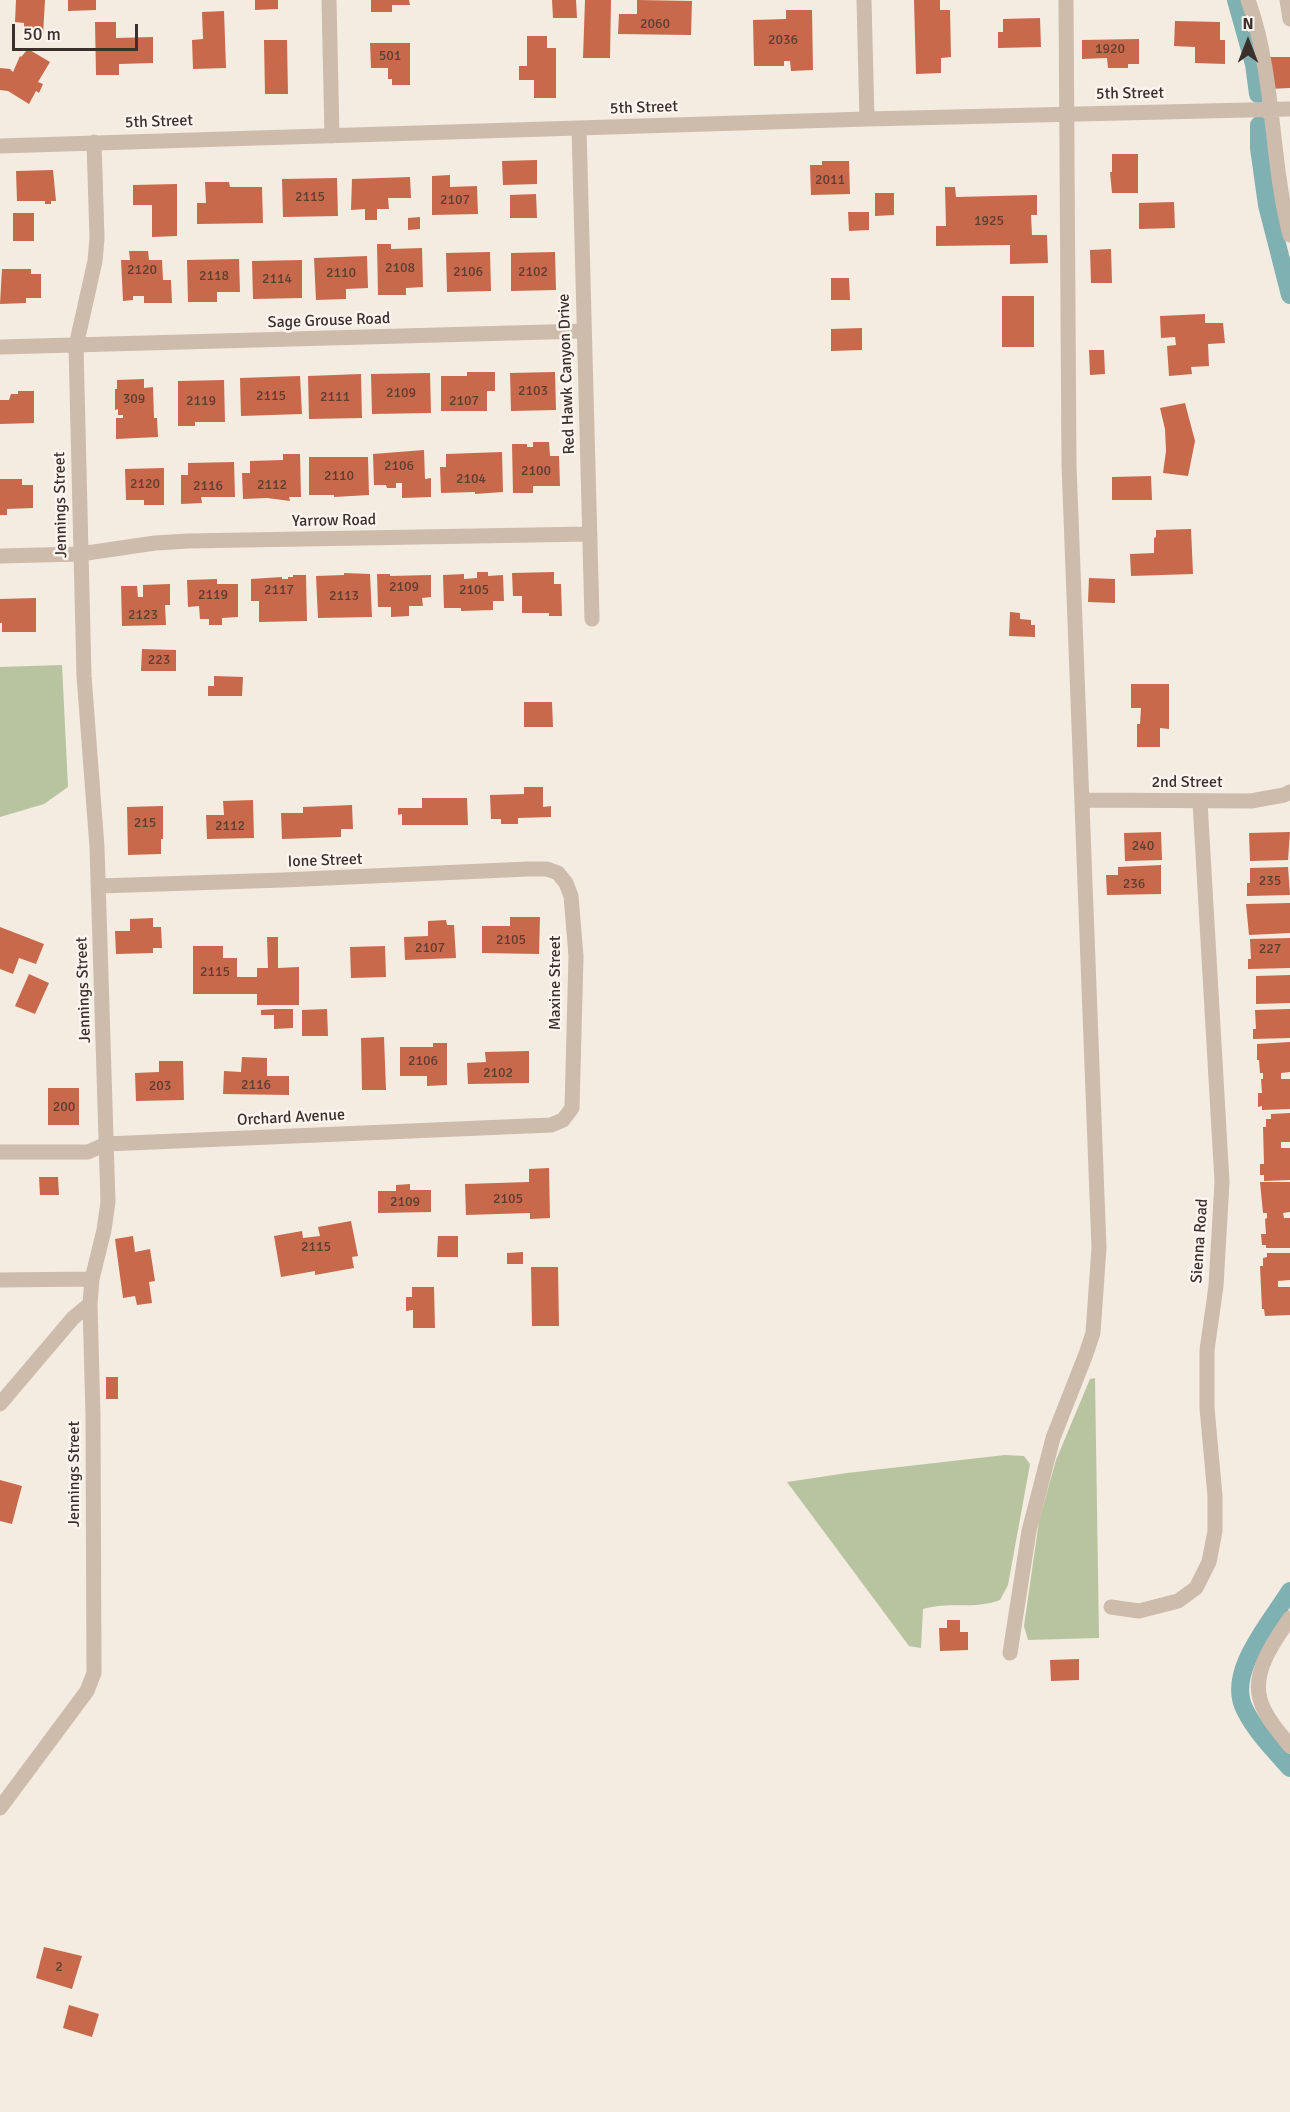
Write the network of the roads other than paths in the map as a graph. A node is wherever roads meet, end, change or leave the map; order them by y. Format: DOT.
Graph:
graph roads {
  1 [pos="329,0"];
  2 [pos="864,0"];
  3 [pos="1066,0"];
  4 [pos="1248,0"];
  5 [pos="1287,0"];
  6 [pos="1290,19"];
  7 [pos="1271,109"];
  8 [pos="1290,109"];
  9 [pos="1067,113"];
  10 [pos="867,119"];
  11 [pos="579,129"];
  12 [pos="332,135"];
  13 [pos="94,142"];
  14 [pos="0,146"];
  15 [pos="1290,234"];
  16 [pos="584,332"];
  17 [pos="76,346"];
  18 [pos="0,347"];
  19 [pos="590,534"];
  20 [pos="80,554"];
  21 [pos="0,556"];
  22 [pos="592,619"];
  23 [pos="1290,792"];
  24 [pos="1082,800"];
  25 [pos="1200,802"];
  26 [pos="553,870"];
  27 [pos="99,886"];
  28 [pos="573,1102"];
  29 [pos="106,1144"];
  30 [pos="0,1152"];
  31 [pos="92,1279"];
  32 [pos="0,1280"];
  33 [pos="90,1304"];
  34 [pos="0,1404"];
  35 [pos="1111,1607"];
  36 [pos="1290,1618"];
  37 [pos="1010,1653"];
  38 [pos="1290,1746"];
  39 [pos="0,1808"];
  1 -- 12 [label="street"];
  2 -- 10 [label="street"];
  3 -- 9 [label="street"];
  4 -- 7 [label="street"];
  5 -- 6 [label="street"];
  7 -- 8 [label="street, 5th Street"];
  7 -- 9 [label="street, 5th Street"];
  7 -- 15 [label="street"];
  9 -- 10 [label="street, 5th Street"];
  9 -- 24 [label="street"];
  10 -- 11 [label="street, 5th Street"];
  11 -- 12 [label="street, 5th Street"];
  11 -- 16 [label="street, Red Hawk Canyon Drive"];
  12 -- 13 [label="street, 5th Street"];
  13 -- 14 [label="street, 5th Street"];
  13 -- 17 [label="street, Jennings Street"];
  16 -- 17 [label="street, Sage Grouse Road"];
  16 -- 19 [label="street, Red Hawk Canyon Drive"];
  17 -- 18 [label="street, Sage Grouse Road"];
  17 -- 20 [label="street, Jennings Street"];
  19 -- 20 [label="street, Yarrow Road"];
  19 -- 22 [label="street, Red Hawk Canyon Drive"];
  20 -- 21 [label="street, Yarrow Road"];
  20 -- 27 [label="street, Jennings Street"];
  23 -- 25 [label="street, 2nd Street"];
  24 -- 25 [label="street, 2nd Street"];
  24 -- 37 [label="street"];
  25 -- 35 [label="street, Sienna Road"];
  26 -- 27 [label="street, Ione Street"];
  26 -- 28 [label="street, Maxine Street"];
  27 -- 29 [label="street, Jennings Street"];
  28 -- 29 [label="street, Orchard Avenue"];
  29 -- 30 [label="street, Orchard Avenue"];
  29 -- 31 [label="street, Jennings Street"];
  31 -- 32 [label="street"];
  31 -- 33 [label="street, Jennings Street"];
  33 -- 34 [label="street"];
  33 -- 39 [label="street, Jennings Street"];
  36 -- 38 [label="street"];
}
